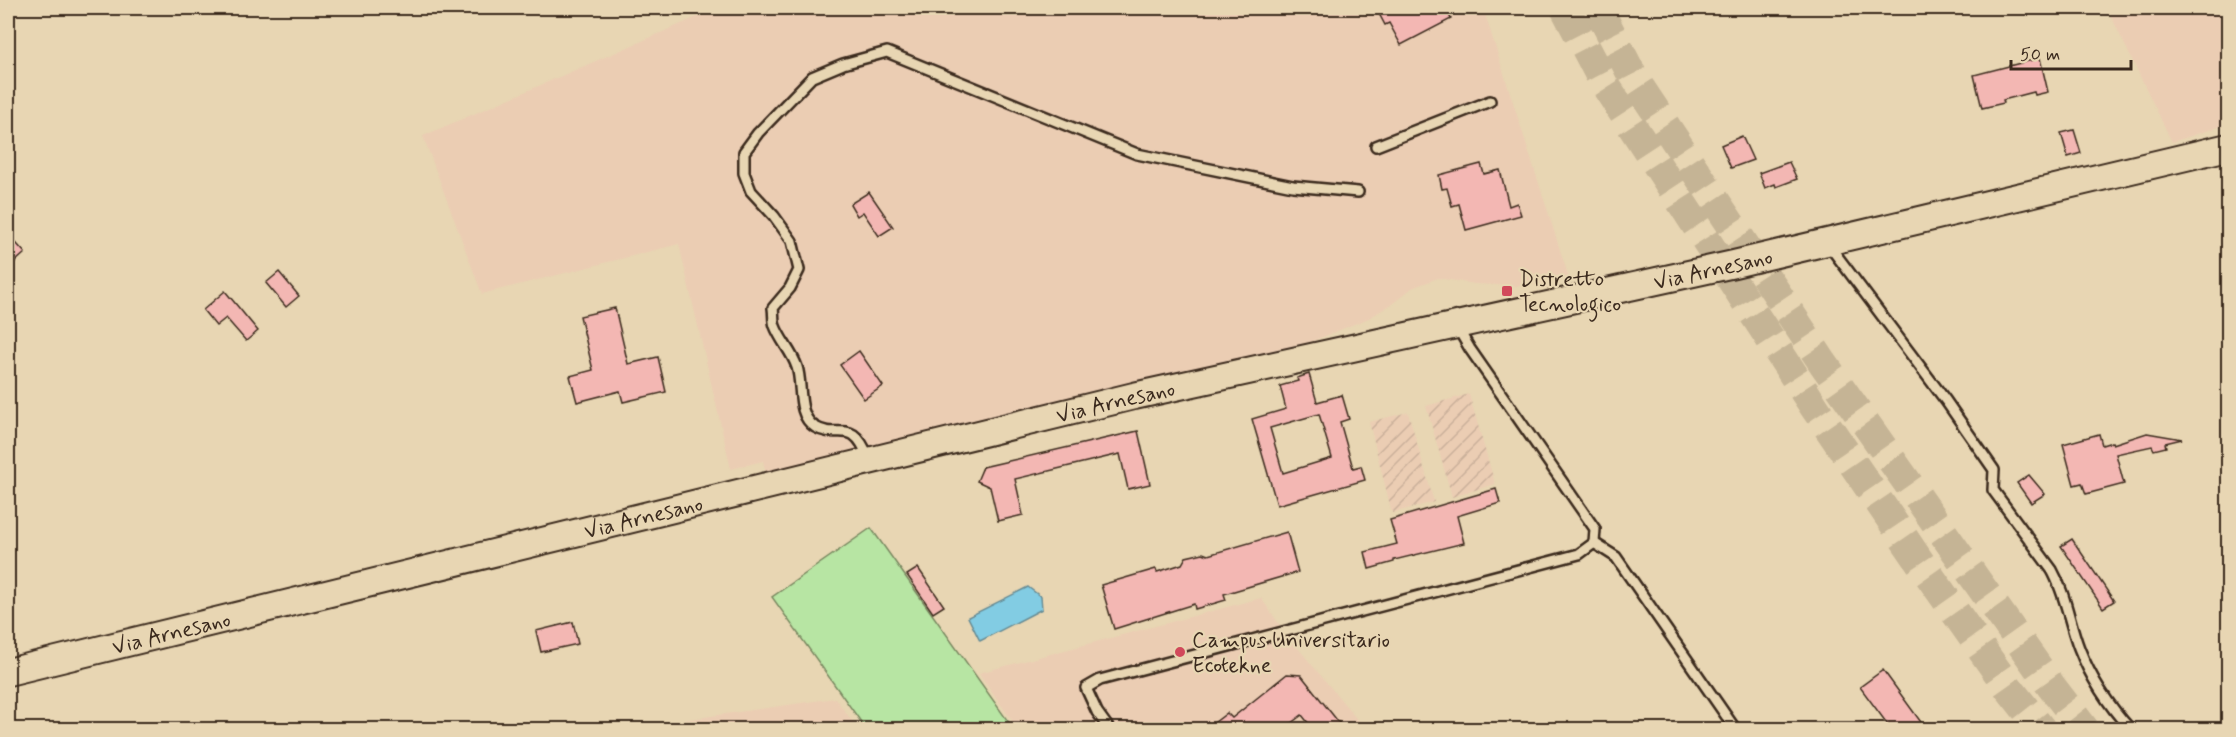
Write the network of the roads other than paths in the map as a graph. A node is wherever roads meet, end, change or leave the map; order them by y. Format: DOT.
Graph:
graph roads {
  1 [pos="1490,101"];
  2 [pos="1376,146"];
  3 [pos="2229,147"];
  4 [pos="1358,192"];
  5 [pos="1826,242"];
  6 [pos="1456,325"];
  7 [pos="870,461"];
  8 [pos="1594,543"];
  9 [pos="8,672"];
  10 [pos="1110,729"];
  11 [pos="1736,729"];
  12 [pos="2131,729"];
  1 -- 2 [label="lane"];
  3 -- 5 [label="main road, Via Arnesano"];
  4 -- 7 [label="lane"];
  5 -- 6 [label="main road, Via Arnesano"];
  5 -- 12 [label="lane"];
  6 -- 7 [label="main road, Via Arnesano"];
  6 -- 8 [label="lane"];
  7 -- 9 [label="main road, Via Arnesano"];
  8 -- 10 [label="lane"];
  8 -- 11 [label="lane"];
}
